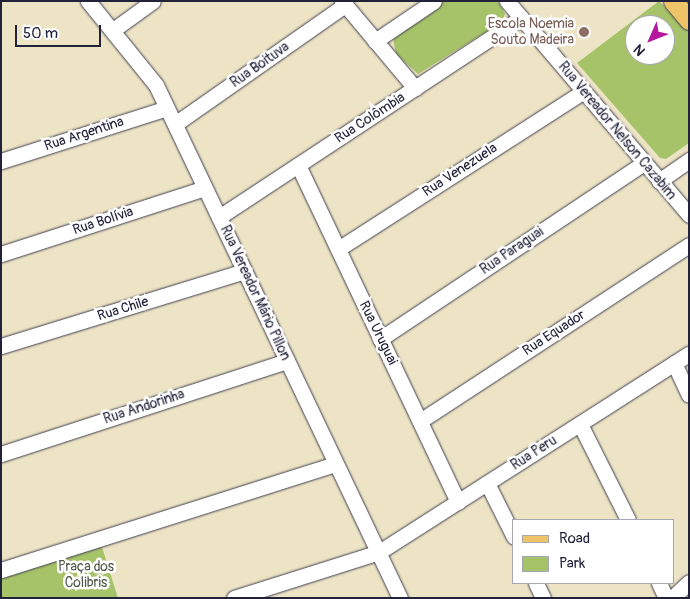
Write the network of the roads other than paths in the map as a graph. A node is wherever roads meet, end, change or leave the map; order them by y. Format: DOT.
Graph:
graph roads {
  1 [pos="88,1"];
  2 [pos="153,1"];
  3 [pos="434,1"];
  4 [pos="507,1"];
  5 [pos="673,1"];
  6 [pos="343,3"];
  7 [pos="521,18"];
  8 [pos="689,20"];
  9 [pos="112,30"];
  10 [pos="375,41"];
  11 [pos="415,88"];
  12 [pos="583,92"];
  13 [pos="167,108"];
  14 [pos="175,124"];
  15 [pos="689,160"];
  16 [pos="1,161"];
  17 [pos="644,164"];
  18 [pos="298,165"];
  19 [pos="660,181"];
  20 [pos="205,188"];
  21 [pos="689,215"];
  22 [pos="219,218"];
  23 [pos="689,245"];
  24 [pos="338,249"];
  25 [pos="1,254"];
  26 [pos="245,271"];
  27 [pos="380,339"];
  28 [pos="1,346"];
  29 [pos="689,354"];
  30 [pos="287,361"];
  31 [pos="674,363"];
  32 [pos="689,395"];
  33 [pos="420,421"];
  34 [pos="580,424"];
  35 [pos="1,454"];
  36 [pos="336,464"];
  37 [pos="487,483"];
  38 [pos="458,502"];
  39 [pos="628,519"];
  40 [pos="512,533"];
  41 [pos="379,552"];
  42 [pos="1,570"];
  43 [pos="689,582"];
  44 [pos="536,584"];
  45 [pos="659,584"];
  46 [pos="234,598"];
  47 [pos="400,598"];
  48 [pos="543,598"];
  49 [pos="666,598"];
  50 [pos="672,598"];
  1 -- 9 [label="street, Rua Vereador Mário Pillon"];
  2 -- 9 [label="street"];
  3 -- 10 [label="street"];
  4 -- 7 [label="street, Rua Vereador Nelson Cazabim"];
  5 -- 8 [label="main road"];
  6 -- 10 [label="street"];
  6 -- 14 [label="street, Rua Boituva"];
  7 -- 11 [label="street, Rua Colômbia"];
  7 -- 12 [label="street, Rua Vereador Nelson Cazabim"];
  9 -- 13 [label="street, Rua Vereador Mário Pillon"];
  10 -- 11 [label="street"];
  11 -- 18 [label="street, Rua Colômbia"];
  12 -- 17 [label="street, Rua Vereador Nelson Cazabim"];
  12 -- 24 [label="street, Rua Venezuela"];
  13 -- 14 [label="street, Rua Vereador Mário Pillon"];
  13 -- 16 [label="street, Rua Argentina"];
  14 -- 20 [label="street, Rua Vereador Mário Pillon"];
  15 -- 19 [label="street"];
  17 -- 19 [label="street, Rua Vereador Nelson Cazabim"];
  17 -- 27 [label="street, Rua Paraguai"];
  18 -- 22 [label="street, Rua Colômbia"];
  18 -- 24 [label="street, Rua Uruguai"];
  19 -- 21 [label="street, Rua Vereador Nelson Cazabim"];
  20 -- 22 [label="street, Rua Vereador Mário Pillon"];
  20 -- 25 [label="street, Rua Bolívia"];
  22 -- 26 [label="street, Rua Vereador Mário Pillon"];
  23 -- 33 [label="street, Rua Equador"];
  24 -- 27 [label="street, Rua Uruguai"];
  26 -- 28 [label="street, Rua Chile"];
  26 -- 30 [label="street, Rua Vereador Mário Pillon"];
  27 -- 33 [label="street, Rua Uruguai"];
  29 -- 31 [label="street, Rua Peru"];
  30 -- 35 [label="street, Rua Andorinha"];
  30 -- 36 [label="street, Rua Vereador Mário Pillon"];
  31 -- 32 [label="street"];
  31 -- 34 [label="street, Rua Peru"];
  33 -- 38 [label="street, Rua Uruguai"];
  34 -- 37 [label="street, Rua Peru"];
  34 -- 39 [label="street"];
  36 -- 41 [label="street, Rua Vereador Mário Pillon"];
  36 -- 42 [label="street"];
  37 -- 38 [label="street, Rua Peru"];
  37 -- 40 [label="street"];
  38 -- 41 [label="street, Rua Peru"];
  41 -- 46 [label="street"];
  41 -- 47 [label="street, Rua Vereador Mário Pillon"];
  43 -- 50 [label="street"];
  44 -- 48 [label="street"];
  45 -- 49 [label="street"];
}
